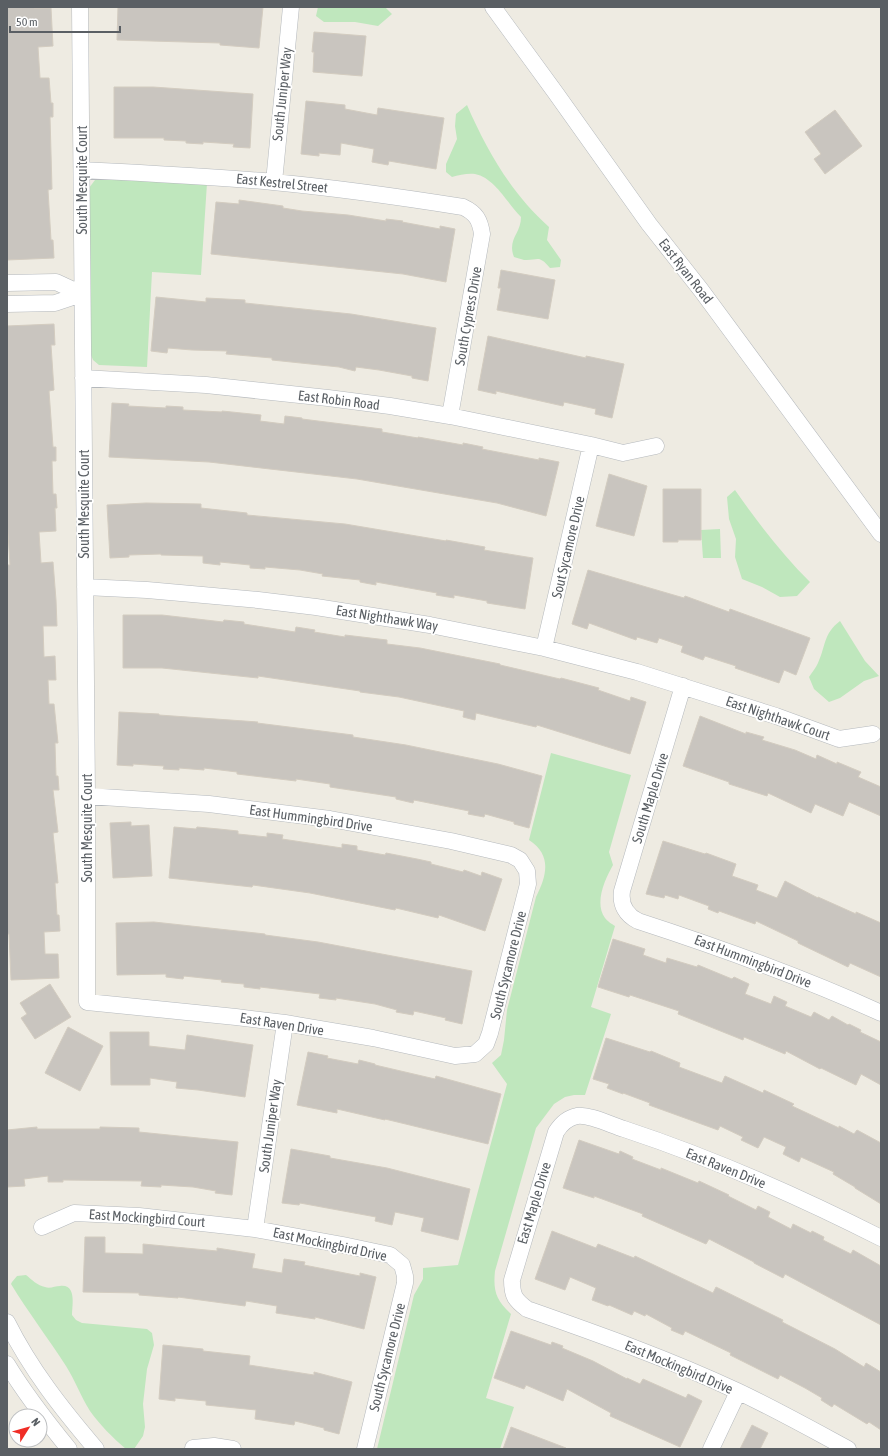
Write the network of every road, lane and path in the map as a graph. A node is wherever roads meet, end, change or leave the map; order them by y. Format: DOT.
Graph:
graph roads {
  1 [pos="80,7"];
  2 [pos="291,7"];
  3 [pos="493,7"];
  4 [pos="82,170"];
  5 [pos="274,182"];
  6 [pos="477,217"];
  7 [pos="7,283"];
  8 [pos="82,294"];
  9 [pos="7,304"];
  10 [pos="83,378"];
  11 [pos="450,416"];
  12 [pos="591,445"];
  13 [pos="656,446"];
  14 [pos="881,534"];
  15 [pos="85,587"];
  16 [pos="544,648"];
  17 [pos="683,686"];
  18 [pos="873,734"];
  19 [pos="87,796"];
  20 [pos="527,871"];
  21 [pos="625,911"];
  22 [pos="87,1002"];
  23 [pos="881,1013"];
  24 [pos="285,1024"];
  25 [pos="475,1054"];
  26 [pos="566,1120"];
  27 [pos="42,1227"];
  28 [pos="255,1229"];
  29 [pos="881,1238"];
  30 [pos="402,1265"];
  31 [pos="512,1291"];
  32 [pos="7,1322"];
  33 [pos="7,1364"];
  34 [pos="738,1392"];
  35 [pos="193,1448"];
  36 [pos="69,1449"];
  37 [pos="96,1449"];
  38 [pos="232,1449"];
  39 [pos="365,1449"];
  40 [pos="711,1449"];
  41 [pos="848,1449"];
  1 -- 4 [label="street, South Mesquite Court"];
  2 -- 5 [label="street, South Juniper Way"];
  3 -- 14 [label="street, East Ryan Road"];
  4 -- 5 [label="street, East Kestrel Street"];
  4 -- 8 [label="street, South Mesquite Court"];
  5 -- 6 [label="street, East Kestrel Street"];
  6 -- 11 [label="street, South Cypress Drive"];
  7 -- 8 [label="street"];
  8 -- 9 [label="street"];
  8 -- 10 [label="street, South Mesquite Court"];
  10 -- 11 [label="street, East Robin Road"];
  10 -- 15 [label="street, South Mesquite Court"];
  11 -- 12 [label="street, East Robin Road"];
  12 -- 13 [label="street, East Robin Road"];
  12 -- 16 [label="street, Sout Sycamore Drive"];
  15 -- 16 [label="street, East Nighthawk Way"];
  15 -- 19 [label="street, South Mesquite Court"];
  16 -- 17 [label="street, East Nighthawk Way"];
  17 -- 18 [label="street, East Nighthawk Court"];
  17 -- 21 [label="street, South Maple Drive"];
  19 -- 20 [label="street, East Hummingbird Drive"];
  19 -- 22 [label="street, South Mesquite Court"];
  20 -- 25 [label="street, South Sycamore Drive"];
  21 -- 23 [label="street, East Hummingbird Drive"];
  22 -- 24 [label="street, East Raven Drive"];
  24 -- 25 [label="street, East Raven Drive"];
  24 -- 28 [label="street, South Juniper Way"];
  26 -- 29 [label="street, East Raven Drive"];
  26 -- 31 [label="street, East Maple Drive"];
  27 -- 28 [label="street, East Mockingbird Court"];
  28 -- 30 [label="street, East Mockingbird Drive"];
  30 -- 39 [label="street, South Sycamore Drive"];
  31 -- 34 [label="street, East Mockingbird Drive"];
  32 -- 37 [label="street"];
  33 -- 36 [label="street"];
  34 -- 40 [label="street"];
  34 -- 41 [label="street, East Mockingbird Drive"];
  35 -- 38 [label="street"];
}
